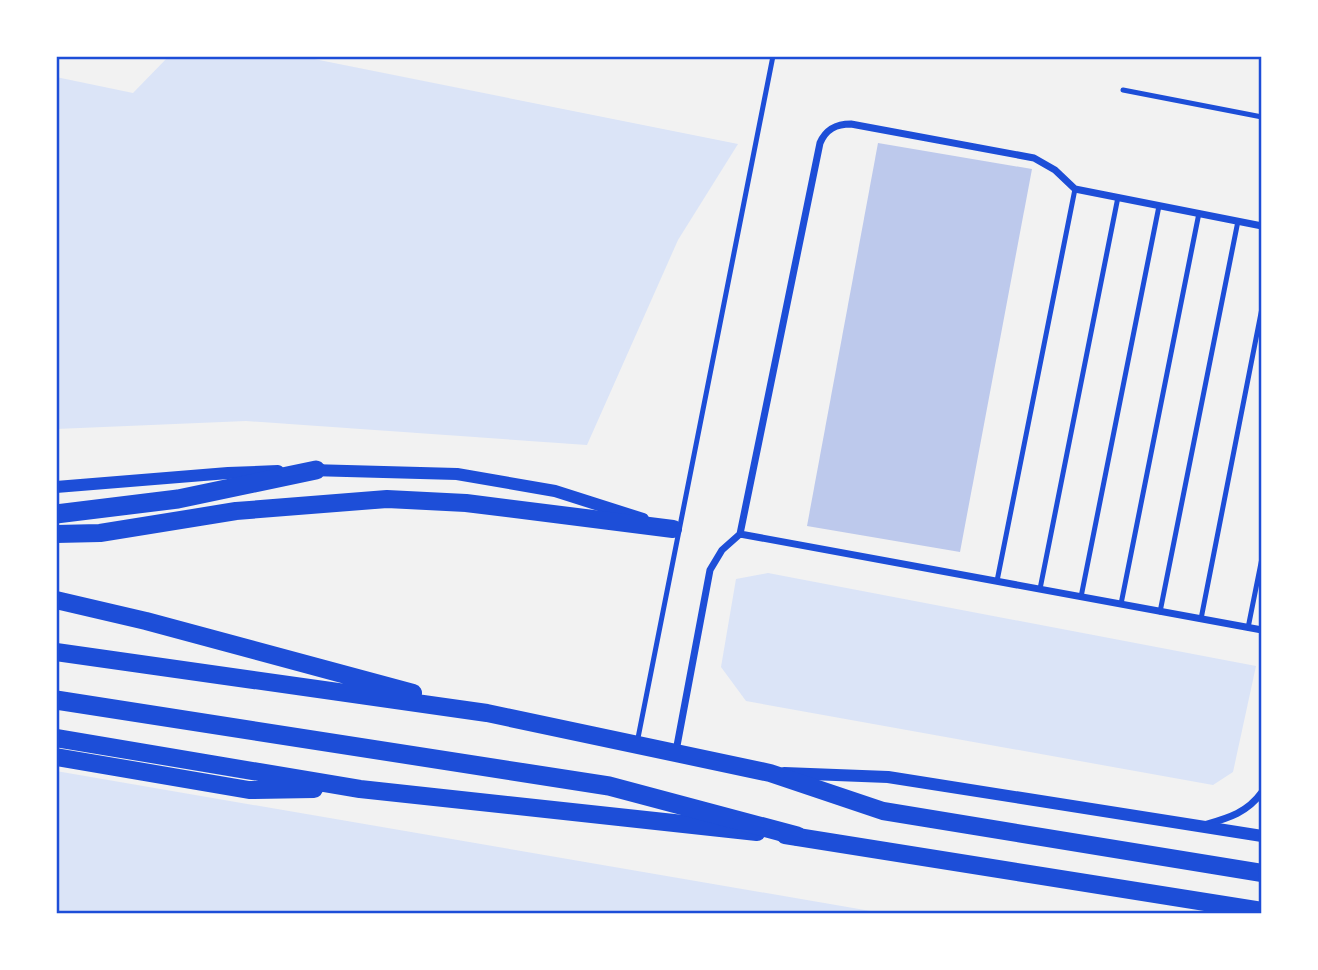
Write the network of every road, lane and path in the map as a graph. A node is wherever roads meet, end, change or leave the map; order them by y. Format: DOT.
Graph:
graph roads {
  1 [pos="773,56"];
  2 [pos="1123,90"];
  3 [pos="1262,117"];
  4 [pos="1075,189"];
  5 [pos="1118,197"];
  6 [pos="1159,205"];
  7 [pos="1199,214"];
  8 [pos="1238,221"];
  9 [pos="1262,226"];
  10 [pos="1262,308"];
  11 [pos="316,470"];
  12 [pos="56,487"];
  13 [pos="56,514"];
  14 [pos="673,529"];
  15 [pos="56,534"];
  16 [pos="740,534"];
  17 [pos="1262,558"];
  18 [pos="997,581"];
  19 [pos="1040,589"];
  20 [pos="1081,597"];
  21 [pos="56,600"];
  22 [pos="1121,604"];
  23 [pos="1160,612"];
  24 [pos="1201,619"];
  25 [pos="1248,628"];
  26 [pos="1262,630"];
  27 [pos="56,652"];
  28 [pos="56,700"];
  29 [pos="487,713"];
  30 [pos="56,738"];
  31 [pos="637,744"];
  32 [pos="676,752"];
  33 [pos="56,757"];
  34 [pos="770,773"];
  35 [pos="360,789"];
  36 [pos="1262,792"];
  37 [pos="1200,826"];
  38 [pos="797,836"];
  39 [pos="1262,836"];
  40 [pos="1262,873"];
  41 [pos="1262,911"];
  1 -- 31 [label="lane"];
  2 -- 3 [label="lane"];
  4 -- 5 [label="street"];
  4 -- 16 [label="street"];
  4 -- 18 [label="lane"];
  5 -- 6 [label="street"];
  5 -- 19 [label="lane"];
  6 -- 7 [label="street"];
  6 -- 20 [label="lane"];
  7 -- 8 [label="street"];
  7 -- 22 [label="lane"];
  8 -- 9 [label="street"];
  8 -- 23 [label="lane"];
  10 -- 24 [label="lane"];
  11 -- 12 [label="street"];
  11 -- 13 [label="highway"];
  11 -- 14 [label="street"];
  14 -- 15 [label="main road"];
  16 -- 18 [label="street"];
  16 -- 32 [label="street"];
  17 -- 25 [label="lane"];
  18 -- 19 [label="street"];
  19 -- 20 [label="street"];
  20 -- 22 [label="street"];
  21 -- 29 [label="main road"];
  22 -- 23 [label="street"];
  23 -- 24 [label="street"];
  24 -- 25 [label="street"];
  25 -- 26 [label="street"];
  27 -- 29 [label="main road"];
  28 -- 38 [label="highway"];
  29 -- 31 [label="main road"];
  30 -- 35 [label="main road"];
  31 -- 32 [label="main road"];
  32 -- 34 [label="main road"];
  33 -- 35 [label="main road"];
  34 -- 37 [label="street"];
  34 -- 40 [label="main road"];
  35 -- 38 [label="main road"];
  36 -- 37 [label="street"];
  37 -- 39 [label="street"];
  38 -- 41 [label="main road"];
}
